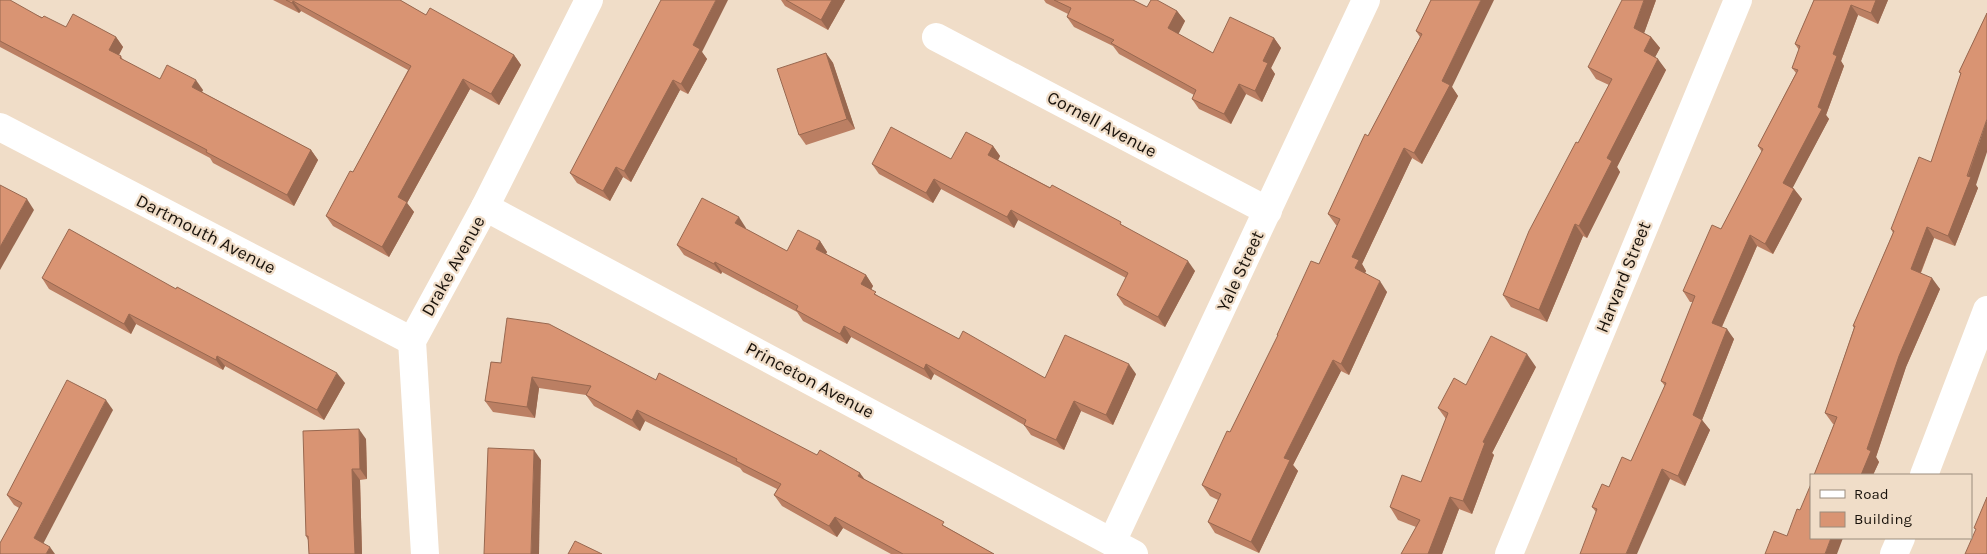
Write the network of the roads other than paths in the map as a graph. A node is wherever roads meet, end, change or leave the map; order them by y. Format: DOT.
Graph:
graph roads {
  1 [pos="1366,0"];
  2 [pos="1738,0"];
  3 [pos="585,1"];
  4 [pos="936,37"];
  5 [pos="0,127"];
  6 [pos="485,206"];
  7 [pos="1268,211"];
  8 [pos="1987,310"];
  9 [pos="412,341"];
  10 [pos="1924,474"];
  11 [pos="1901,539"];
  12 [pos="1123,548"];
  13 [pos="425,554"];
  14 [pos="1509,554"];
  15 [pos="1894,554"];
  1 -- 7 [label="street, Yale Street"];
  2 -- 14 [label="street, Harvard Street"];
  3 -- 6 [label="street, Drake Avenue"];
  4 -- 7 [label="street, Cornell Avenue"];
  5 -- 9 [label="street, Dartmouth Avenue"];
  6 -- 9 [label="street, Drake Avenue"];
  6 -- 12 [label="street, Princeton Avenue"];
  7 -- 12 [label="street, Yale Street"];
  8 -- 10 [label="street"];
  9 -- 13 [label="street"];
  11 -- 15 [label="street"];
}
